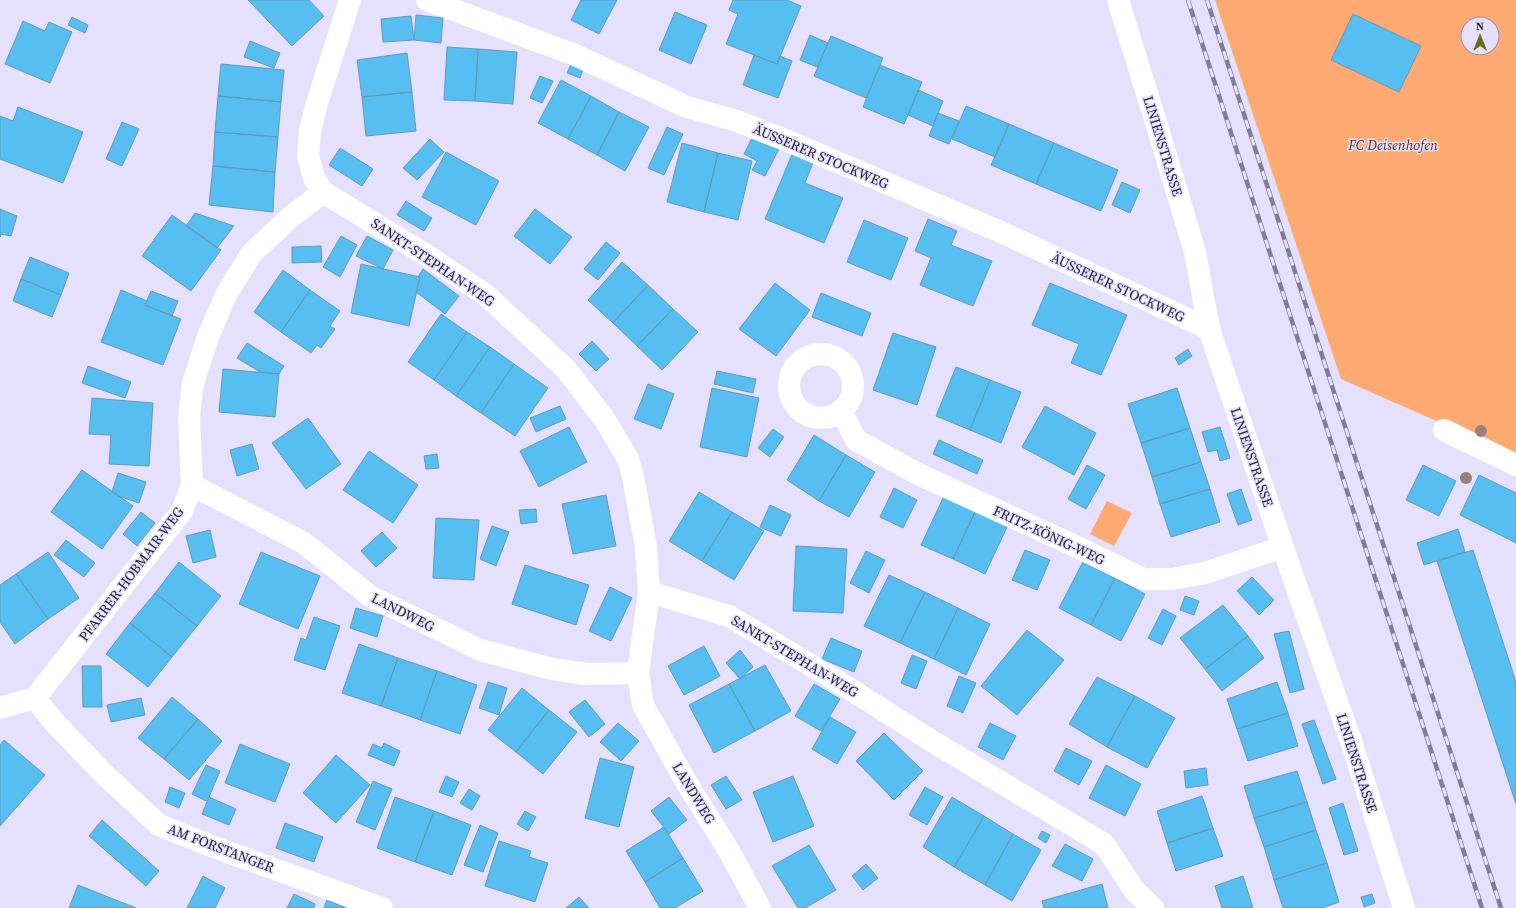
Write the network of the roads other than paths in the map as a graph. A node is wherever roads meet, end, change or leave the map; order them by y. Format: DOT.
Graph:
graph roads {
  1 [pos="350,0"];
  2 [pos="426,0"];
  3 [pos="1118,0"];
  4 [pos="323,192"];
  5 [pos="1209,329"];
  6 [pos="841,411"];
  7 [pos="1444,430"];
  8 [pos="1516,465"];
  9 [pos="192,485"];
  10 [pos="1282,547"];
  11 [pos="649,592"];
  12 [pos="638,673"];
  13 [pos="35,698"];
  14 [pos="0,708"];
  15 [pos="382,908"];
  16 [pos="760,908"];
  17 [pos="1153,908"];
  18 [pos="1404,908"];
  1 -- 4 [label="street"];
  2 -- 5 [label="street, ÄUSSERER STOCKWEG"];
  3 -- 5 [label="street, LINIENSTRASSE"];
  4 -- 9 [label="street, PFARRER-HOBMAIR-WEG"];
  4 -- 11 [label="street, SANKT-STEPHAN-WEG"];
  5 -- 10 [label="street, LINIENSTRASSE"];
  6 -- 10 [label="street, FRITZ-KÖNIG-WEG"];
  7 -- 8 [label="street"];
  9 -- 12 [label="street, LANDWEG"];
  9 -- 13 [label="street, PFARRER-HOBMAIR-WEG"];
  10 -- 18 [label="street, LINIENSTRASSE"];
  11 -- 12 [label="street, LANDWEG"];
  11 -- 17 [label="street, SANKT-STEPHAN-WEG"];
  12 -- 16 [label="street, LANDWEG"];
  13 -- 14 [label="street"];
  13 -- 15 [label="street, AM FORSTANGER"];
}
